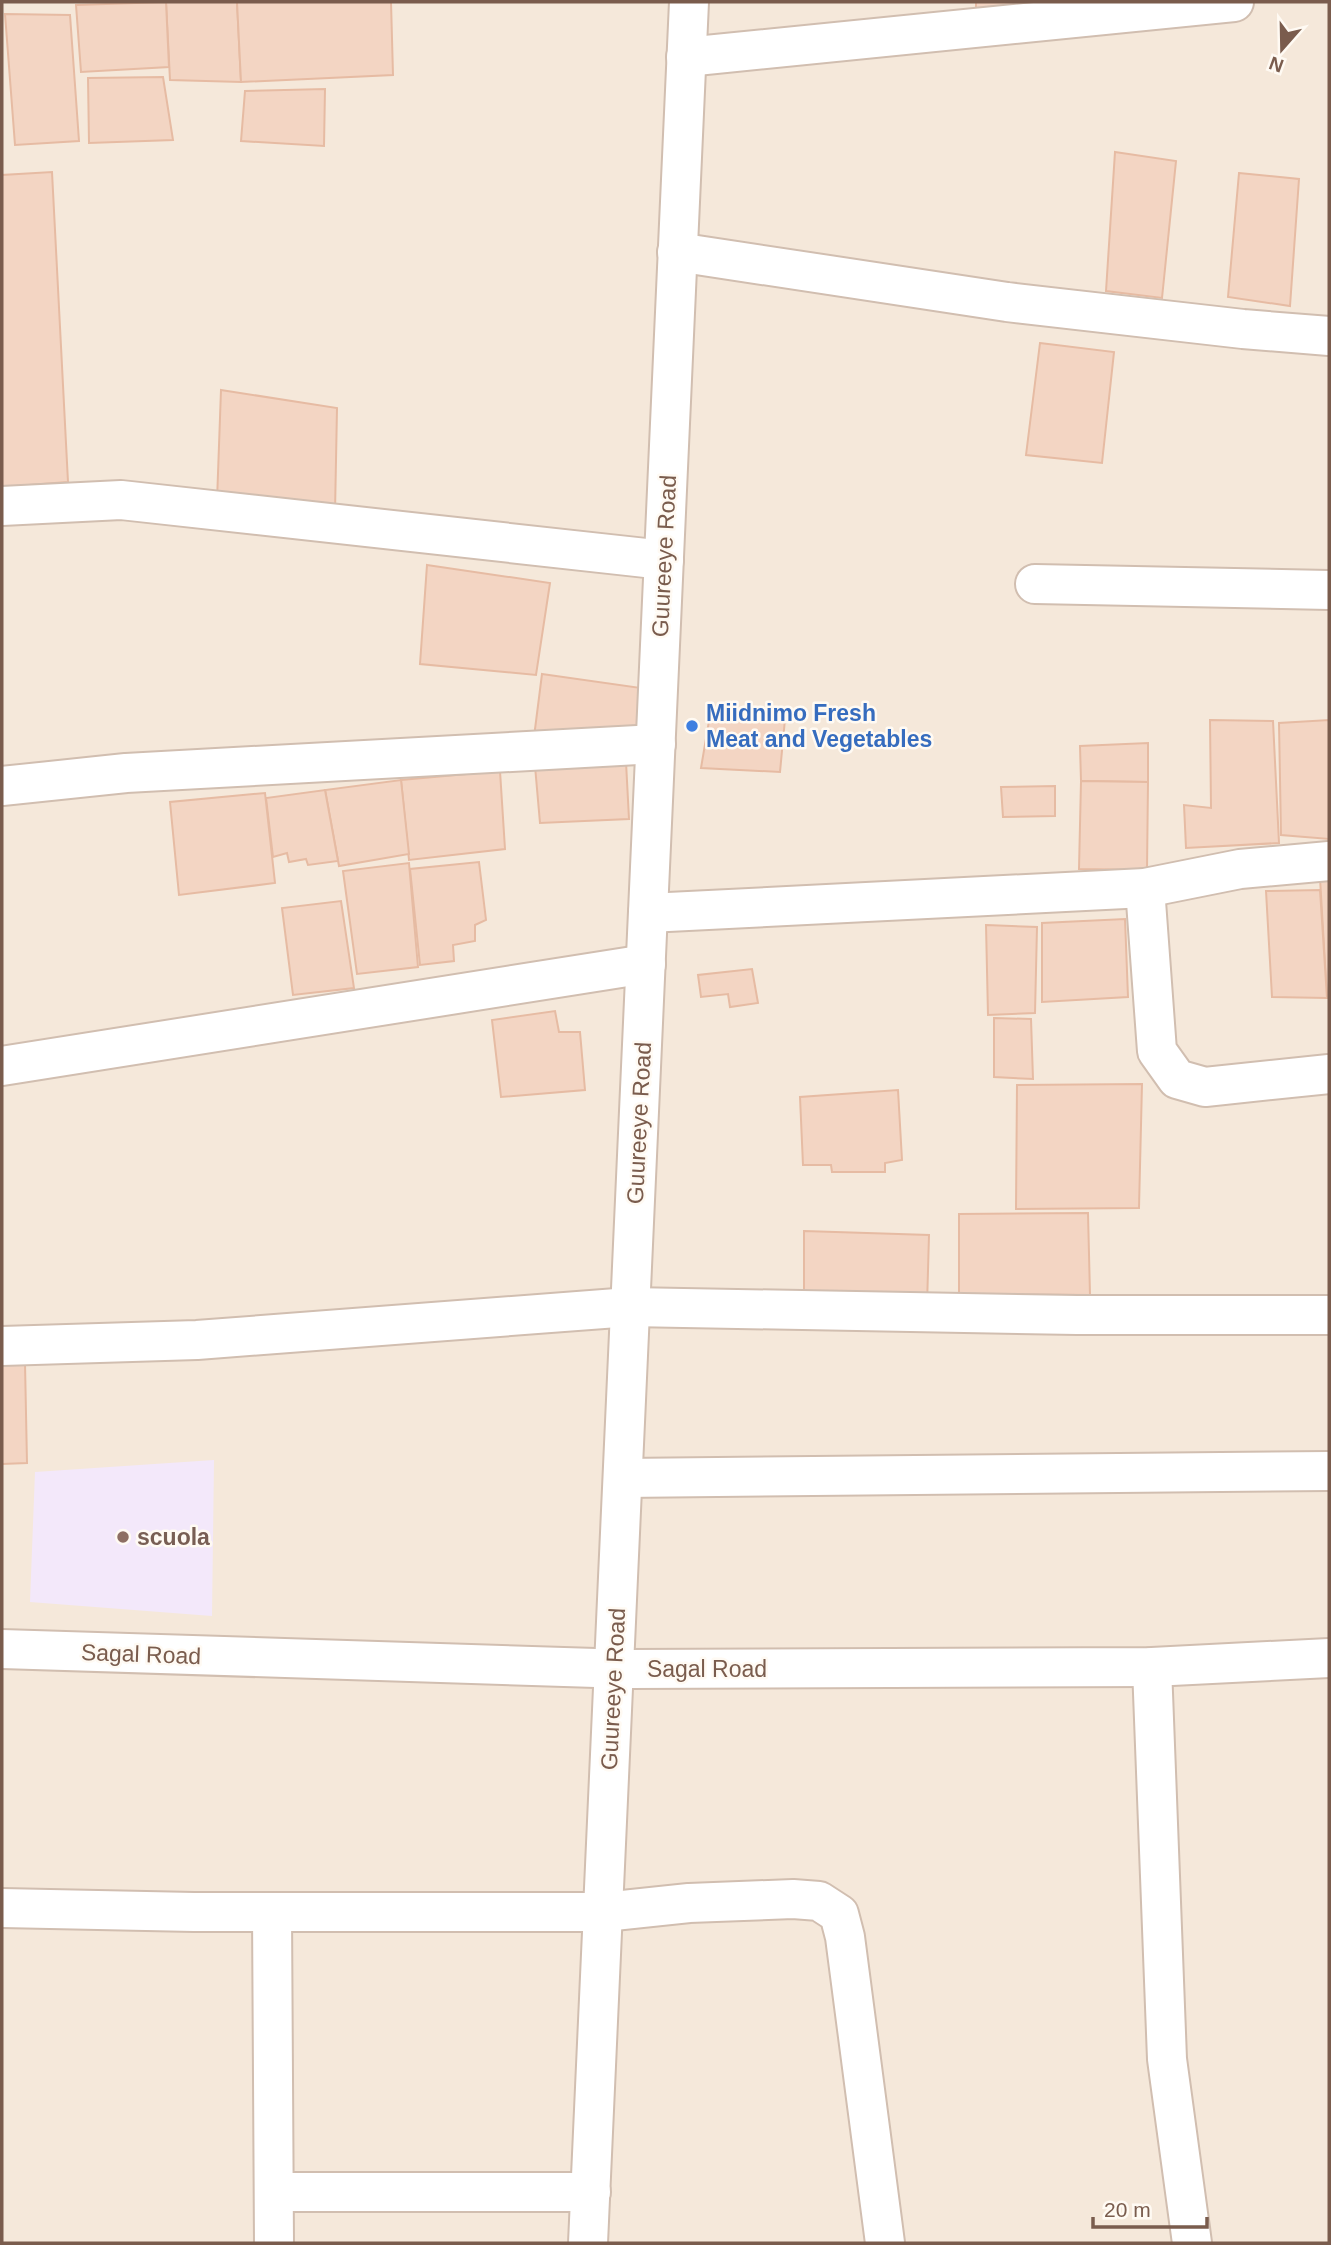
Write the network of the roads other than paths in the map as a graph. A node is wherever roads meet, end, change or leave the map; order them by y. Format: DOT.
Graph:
graph roads {
  1 [pos="689,2"];
  2 [pos="1234,2"];
  3 [pos="686,57"];
  4 [pos="677,252"];
  5 [pos="1329,336"];
  6 [pos="2,506"];
  7 [pos="664,560"];
  8 [pos="1035,584"];
  9 [pos="1329,590"];
  10 [pos="656,744"];
  11 [pos="2,786"];
  12 [pos="1329,861"];
  13 [pos="1145,888"];
  14 [pos="648,913"];
  15 [pos="646,964"];
  16 [pos="2,1066"];
  17 [pos="1329,1074"];
  18 [pos="630,1307"];
  19 [pos="1329,1315"];
  20 [pos="2,1346"];
  21 [pos="1329,1471"];
  22 [pos="623,1478"];
  23 [pos="2,1649"];
  24 [pos="1329,1658"];
  25 [pos="1152,1667"];
  26 [pos="614,1669"];
  27 [pos="2,1908"];
  28 [pos="272,1912"];
  29 [pos="604,1912"];
  30 [pos="274,2192"];
  31 [pos="591,2192"];
  32 [pos="274,2243"];
  33 [pos="588,2243"];
  34 [pos="885,2243"];
  35 [pos="1192,2243"];
  1 -- 3 [label="street, Guureeye Road"];
  2 -- 3 [label="street"];
  3 -- 4 [label="street, Guureeye Road"];
  4 -- 5 [label="street"];
  4 -- 7 [label="street, Guureeye Road"];
  6 -- 7 [label="street"];
  7 -- 10 [label="street, Guureeye Road"];
  8 -- 9 [label="street"];
  10 -- 11 [label="street"];
  10 -- 14 [label="street, Guureeye Road"];
  12 -- 13 [label="street"];
  13 -- 14 [label="street"];
  13 -- 17 [label="street"];
  14 -- 15 [label="street, Guureeye Road"];
  15 -- 16 [label="street"];
  15 -- 18 [label="street, Guureeye Road"];
  18 -- 19 [label="street"];
  18 -- 20 [label="street"];
  18 -- 22 [label="street, Guureeye Road"];
  21 -- 22 [label="street"];
  22 -- 26 [label="street, Guureeye Road"];
  23 -- 26 [label="street, Sagal Road"];
  24 -- 25 [label="street, Sagal Road"];
  25 -- 26 [label="street, Sagal Road"];
  25 -- 35 [label="street"];
  26 -- 29 [label="street, Guureeye Road"];
  27 -- 28 [label="street"];
  28 -- 29 [label="street"];
  28 -- 30 [label="street"];
  29 -- 31 [label="street, Guureeye Road"];
  29 -- 34 [label="street"];
  30 -- 31 [label="street"];
  30 -- 32 [label="street"];
  31 -- 33 [label="street, Guureeye Road"];
}
